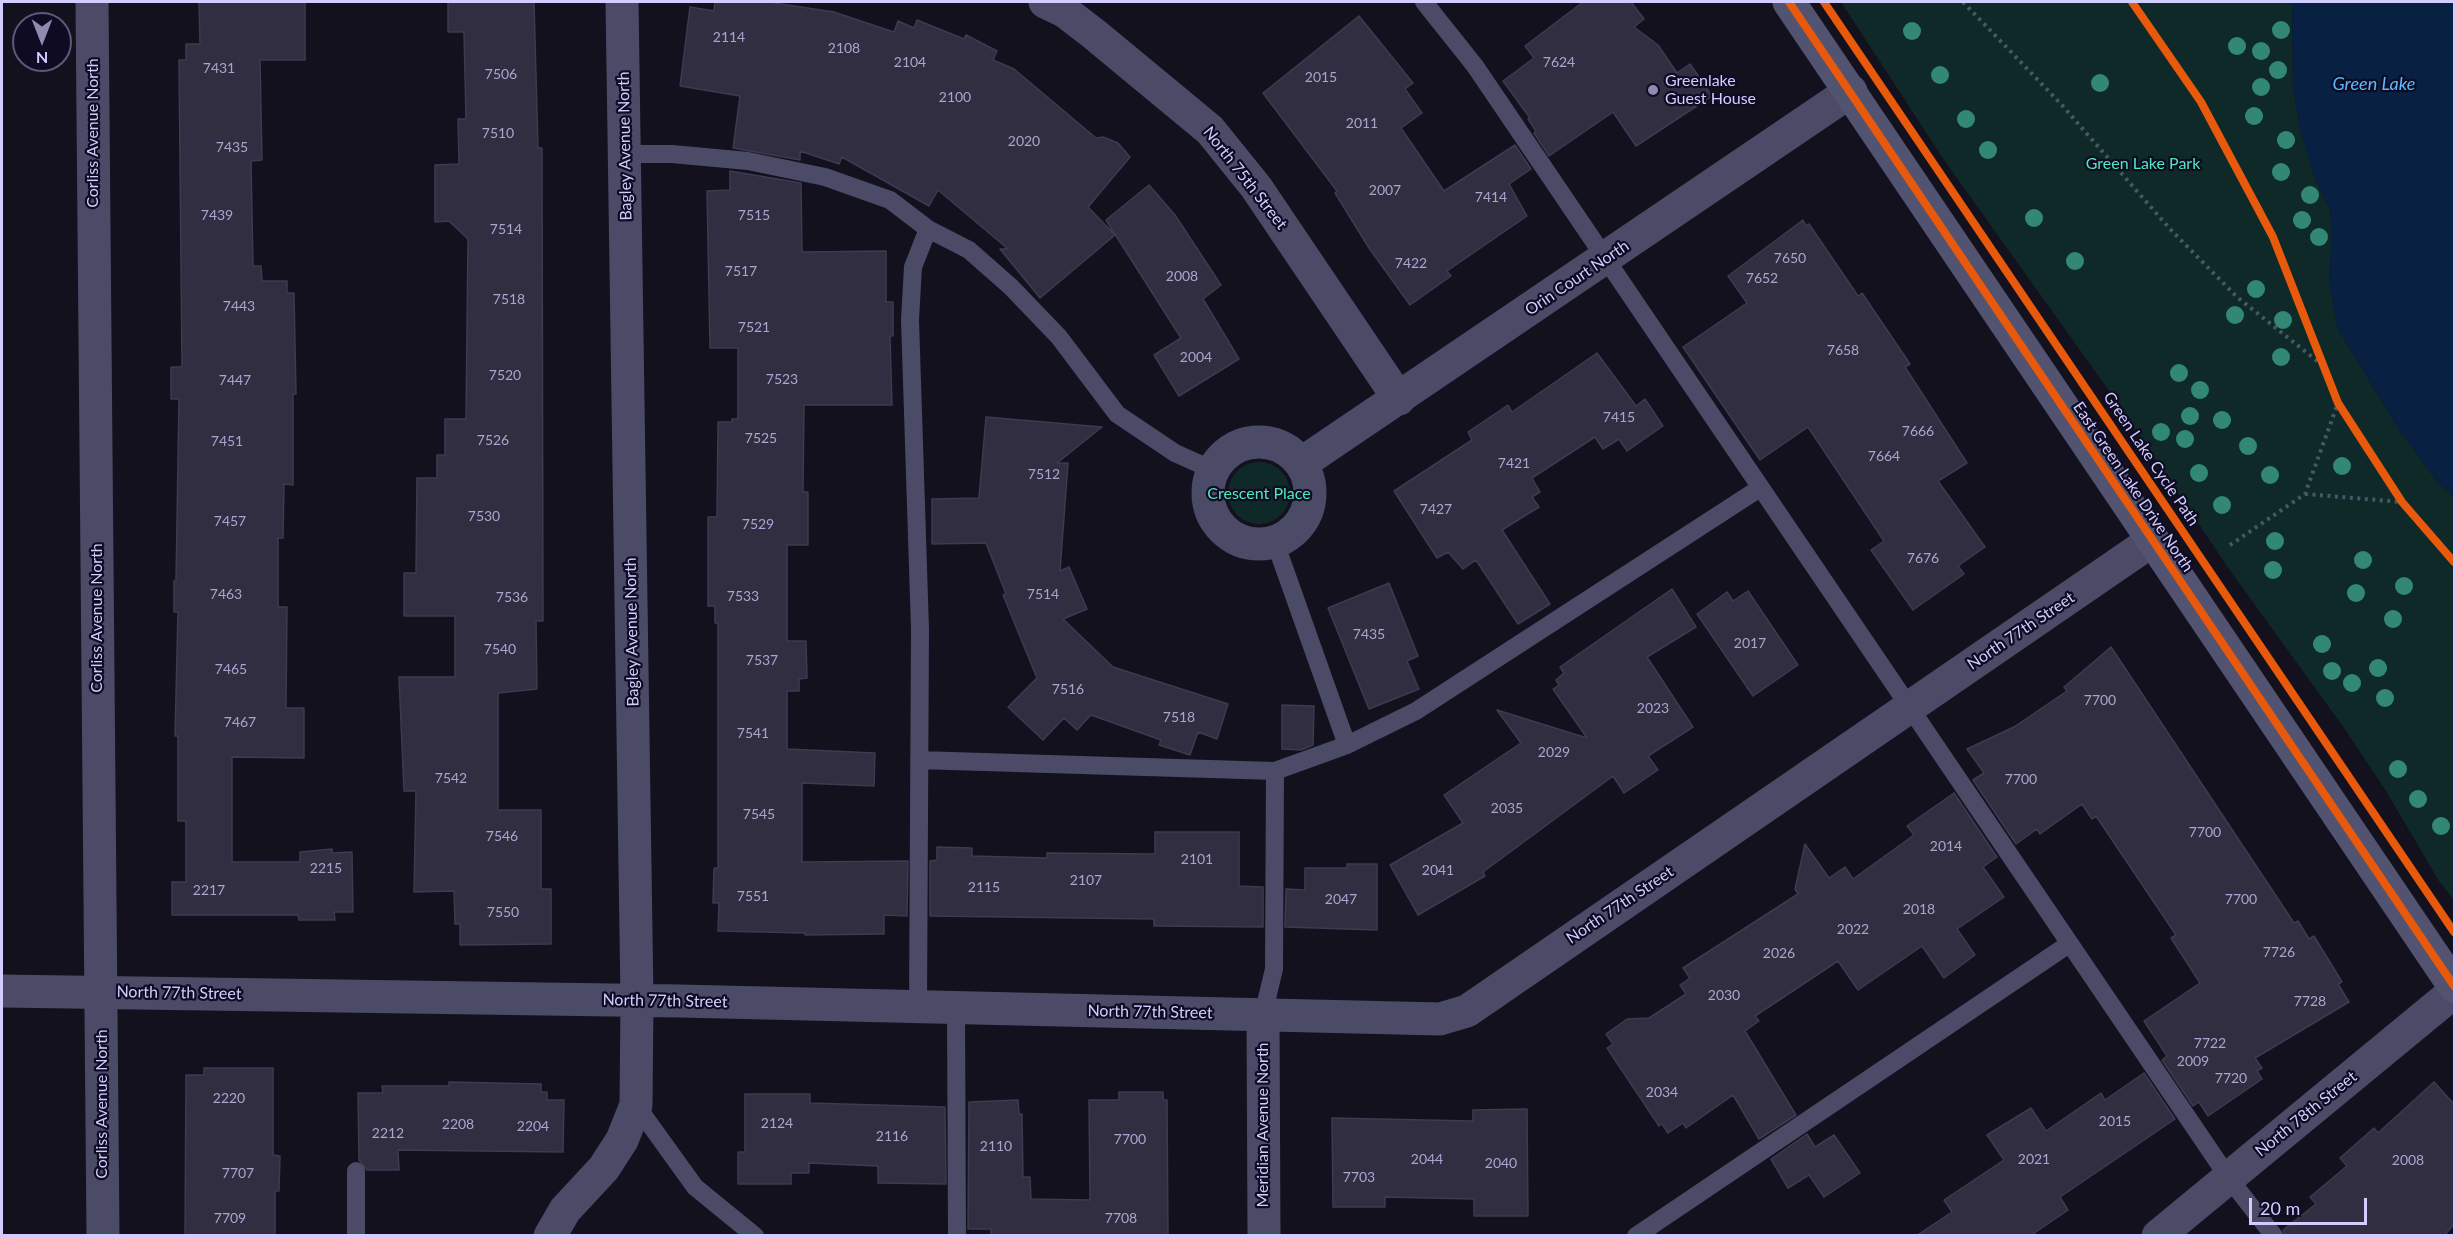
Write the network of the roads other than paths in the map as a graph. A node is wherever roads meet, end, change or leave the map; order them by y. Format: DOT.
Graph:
graph roads {
  1 [pos="92,2"];
  2 [pos="622,2"];
  3 [pos="1424,2"];
  4 [pos="1789,2"];
  5 [pos="1060,5"];
  6 [pos="1851,91"];
  7 [pos="625,154"];
  8 [pos="928,230"];
  9 [pos="1605,259"];
  10 [pos="1399,399"];
  11 [pos="1302,463"];
  12 [pos="1213,470"];
  13 [pos="1760,488"];
  14 [pos="2152,540"];
  15 [pos="1275,542"];
  16 [pos="1909,708"];
  17 [pos="1347,745"];
  18 [pos="919,760"];
  19 [pos="1275,771"];
  20 [pos="2069,944"];
  21 [pos="2454,986"];
  22 [pos="2,991"];
  23 [pos="101,992"];
  24 [pos="2454,992"];
  25 [pos="637,1000"];
  26 [pos="918,1007"];
  27 [pos="956,1007"];
  28 [pos="1263,1015"];
  29 [pos="636,1105"];
  30 [pos="356,1171"];
  31 [pos="2228,1177"];
  32 [pos="103,1236"];
  33 [pos="356,1236"];
  34 [pos="550,1236"];
  35 [pos="755,1236"];
  36 [pos="957,1236"];
  37 [pos="1264,1236"];
  38 [pos="1636,1236"];
  39 [pos="2158,1236"];
  40 [pos="2274,1236"];
  1 -- 23 [label="street, Corliss Avenue North"];
  2 -- 7 [label="street, Bagley Avenue North"];
  3 -- 9 [label="lane"];
  4 -- 6 [label="main road, East Green Lake Drive North"];
  5 -- 10 [label="street, North 75th Street"];
  6 -- 9 [label="street, Orin Court North"];
  6 -- 14 [label="main road, East Green Lake Drive North"];
  7 -- 8 [label="lane"];
  7 -- 25 [label="street, Bagley Avenue North"];
  8 -- 12 [label="lane"];
  8 -- 18 [label="lane"];
  9 -- 10 [label="street, Orin Court North"];
  9 -- 13 [label="lane"];
  10 -- 11 [label="street, Orin Court North"];
  11 -- 12 [label="street"];
  11 -- 15 [label="street"];
  12 -- 15 [label="street"];
  13 -- 16 [label="lane"];
  13 -- 17 [label="lane"];
  14 -- 16 [label="street, North 77th Street"];
  14 -- 21 [label="main road, East Green Lake Drive North"];
  15 -- 17 [label="lane"];
  16 -- 20 [label="lane"];
  16 -- 28 [label="street, North 77th Street"];
  17 -- 19 [label="lane"];
  18 -- 19 [label="lane"];
  18 -- 26 [label="lane"];
  19 -- 28 [label="lane"];
  20 -- 31 [label="lane"];
  20 -- 38 [label="lane"];
  22 -- 23 [label="street, North 77th Street"];
  23 -- 25 [label="street, North 77th Street"];
  23 -- 32 [label="street, Corliss Avenue North"];
  24 -- 31 [label="street, North 78th Street"];
  25 -- 26 [label="street, North 77th Street"];
  25 -- 29 [label="street, Bagley Avenue North"];
  26 -- 27 [label="street, North 77th Street"];
  27 -- 28 [label="street, North 77th Street"];
  27 -- 36 [label="lane"];
  28 -- 37 [label="street, Meridian Avenue North"];
  29 -- 34 [label="street, Bagley Avenue North"];
  29 -- 35 [label="lane"];
  30 -- 33 [label="lane"];
  31 -- 39 [label="street, North 78th Street"];
  31 -- 40 [label="lane"];
}
